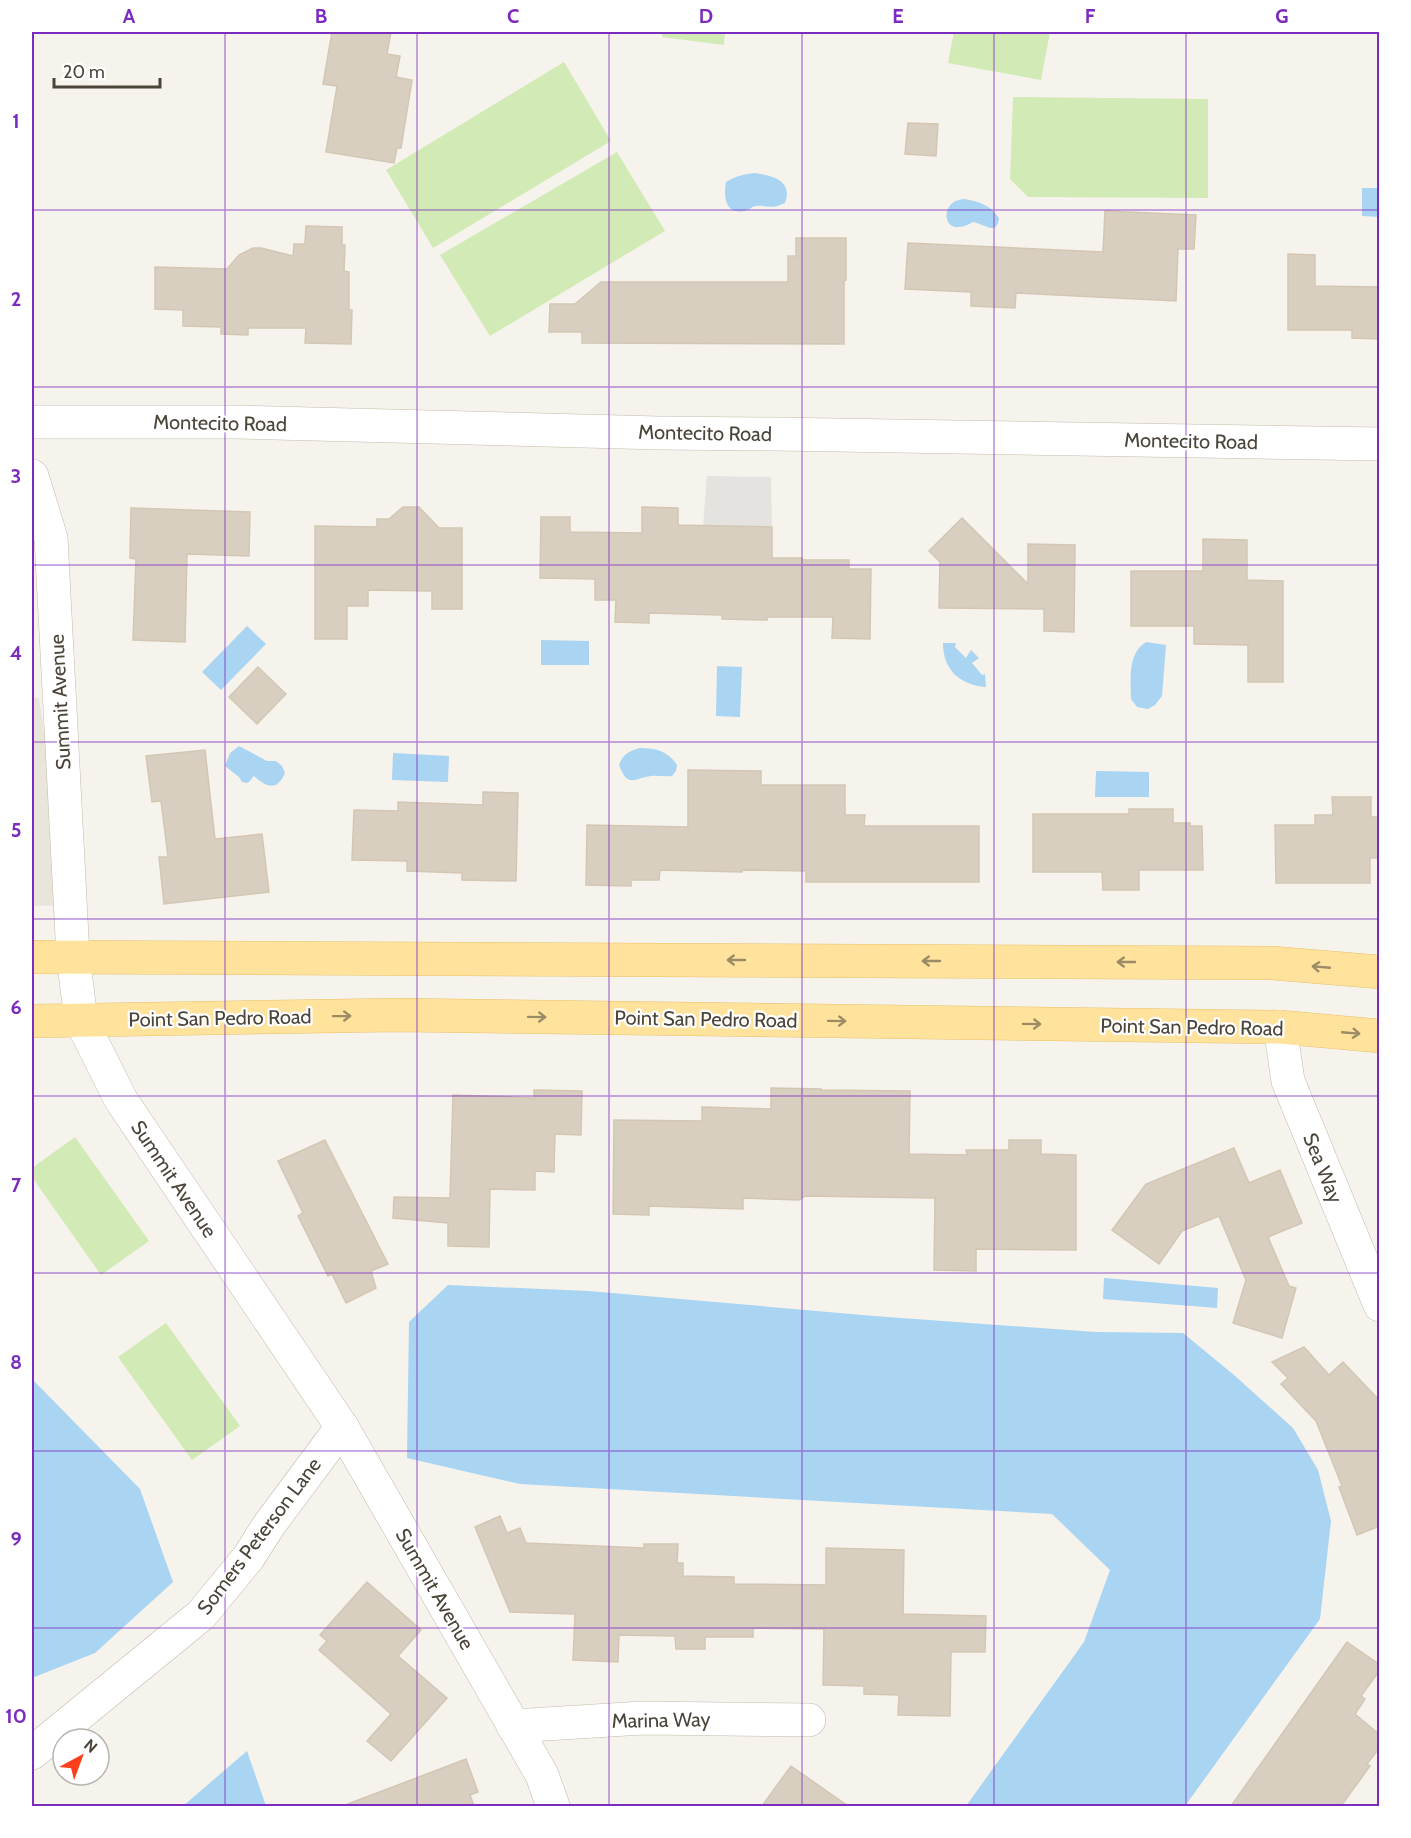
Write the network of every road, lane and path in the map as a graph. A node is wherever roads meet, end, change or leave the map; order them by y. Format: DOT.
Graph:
graph roads {
  1 [pos="32,422"];
  2 [pos="1380,444"];
  3 [pos="32,476"];
  4 [pos="73,956"];
  5 [pos="32,957"];
  6 [pos="1380,972"];
  7 [pos="81,1020"];
  8 [pos="32,1021"];
  9 [pos="1280,1028"];
  10 [pos="1380,1036"];
  11 [pos="1380,1305"];
  12 [pos="342,1427"];
  13 [pos="809,1720"];
  14 [pos="513,1726"];
  15 [pos="32,1753"];
  16 [pos="553,1806"];
  1 -- 2 [label="street, Montecito Road"];
  3 -- 4 [label="street, Summit Avenue"];
  4 -- 5 [label="main road"];
  6 -- 4 [label="main road, one-way"];
  4 -- 7 [label="street, Summit Avenue"];
  7 -- 8 [label="main road, Point San Pedro Road"];
  7 -- 9 [label="main road, Point San Pedro Road, one-way"];
  7 -- 12 [label="street, Summit Avenue"];
  9 -- 10 [label="main road, Point San Pedro Road, one-way"];
  9 -- 11 [label="street, Sea Way"];
  12 -- 14 [label="street, Summit Avenue"];
  12 -- 15 [label="street, Somers Peterson Lane"];
  13 -- 14 [label="street, Marina Way"];
  14 -- 16 [label="street, Summit Avenue"];
}
